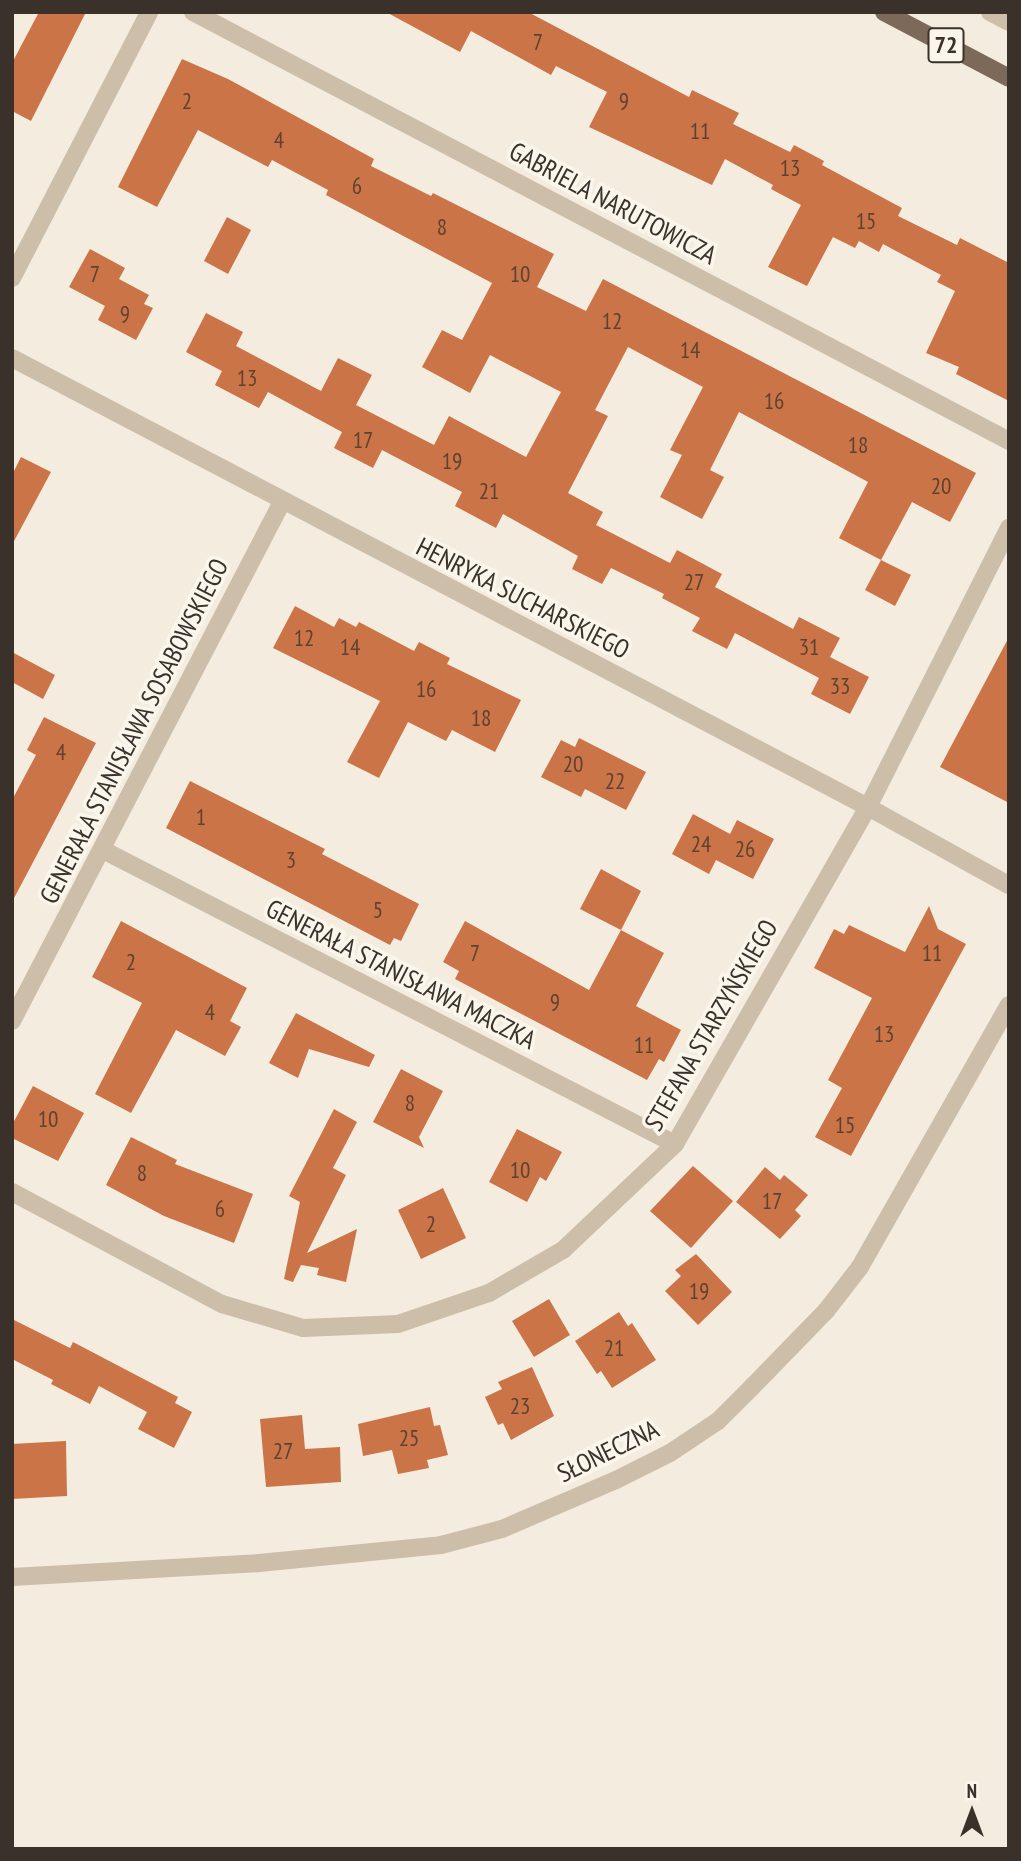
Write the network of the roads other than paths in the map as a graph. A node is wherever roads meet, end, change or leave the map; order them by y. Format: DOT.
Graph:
graph roads {
  1 [pos="149,12"];
  2 [pos="193,12"];
  3 [pos="884,12"];
  4 [pos="990,12"];
  5 [pos="1009,22"];
  6 [pos="1009,78"];
  7 [pos="12,278"];
  8 [pos="12,358"];
  9 [pos="1009,441"];
  10 [pos="282,502"];
  11 [pos="1009,528"];
  12 [pos="868,807"];
  13 [pos="103,850"];
  14 [pos="1009,885"];
  15 [pos="1009,1005"];
  16 [pos="12,1021"];
  17 [pos="675,1144"];
  18 [pos="12,1192"];
  19 [pos="12,1577"];
  1 -- 7 [label="street"];
  2 -- 9 [label="street, GABRIELA NARUTOWICZA"];
  3 -- 6 [label="main road, 72"];
  4 -- 5 [label="street"];
  8 -- 10 [label="street, HENRYKA SUCHARSKIEGO"];
  10 -- 12 [label="street, HENRYKA SUCHARSKIEGO"];
  10 -- 13 [label="street, GENERAŁA STANISŁAWA SOSABOWSKIEGO"];
  11 -- 12 [label="street, STEFANA STARZYŃSKIEGO"];
  12 -- 14 [label="street, HENRYKA SUCHARSKIEGO"];
  12 -- 17 [label="street, STEFANA STARZYŃSKIEGO"];
  13 -- 16 [label="street, GENERAŁA STANISŁAWA SOSABOWSKIEGO"];
  13 -- 17 [label="street, GENERAŁA STANISŁAWA MACZKA"];
  15 -- 19 [label="street, SŁONECZNA"];
  17 -- 18 [label="street, STEFANA STARZYŃSKIEGO"];
}
